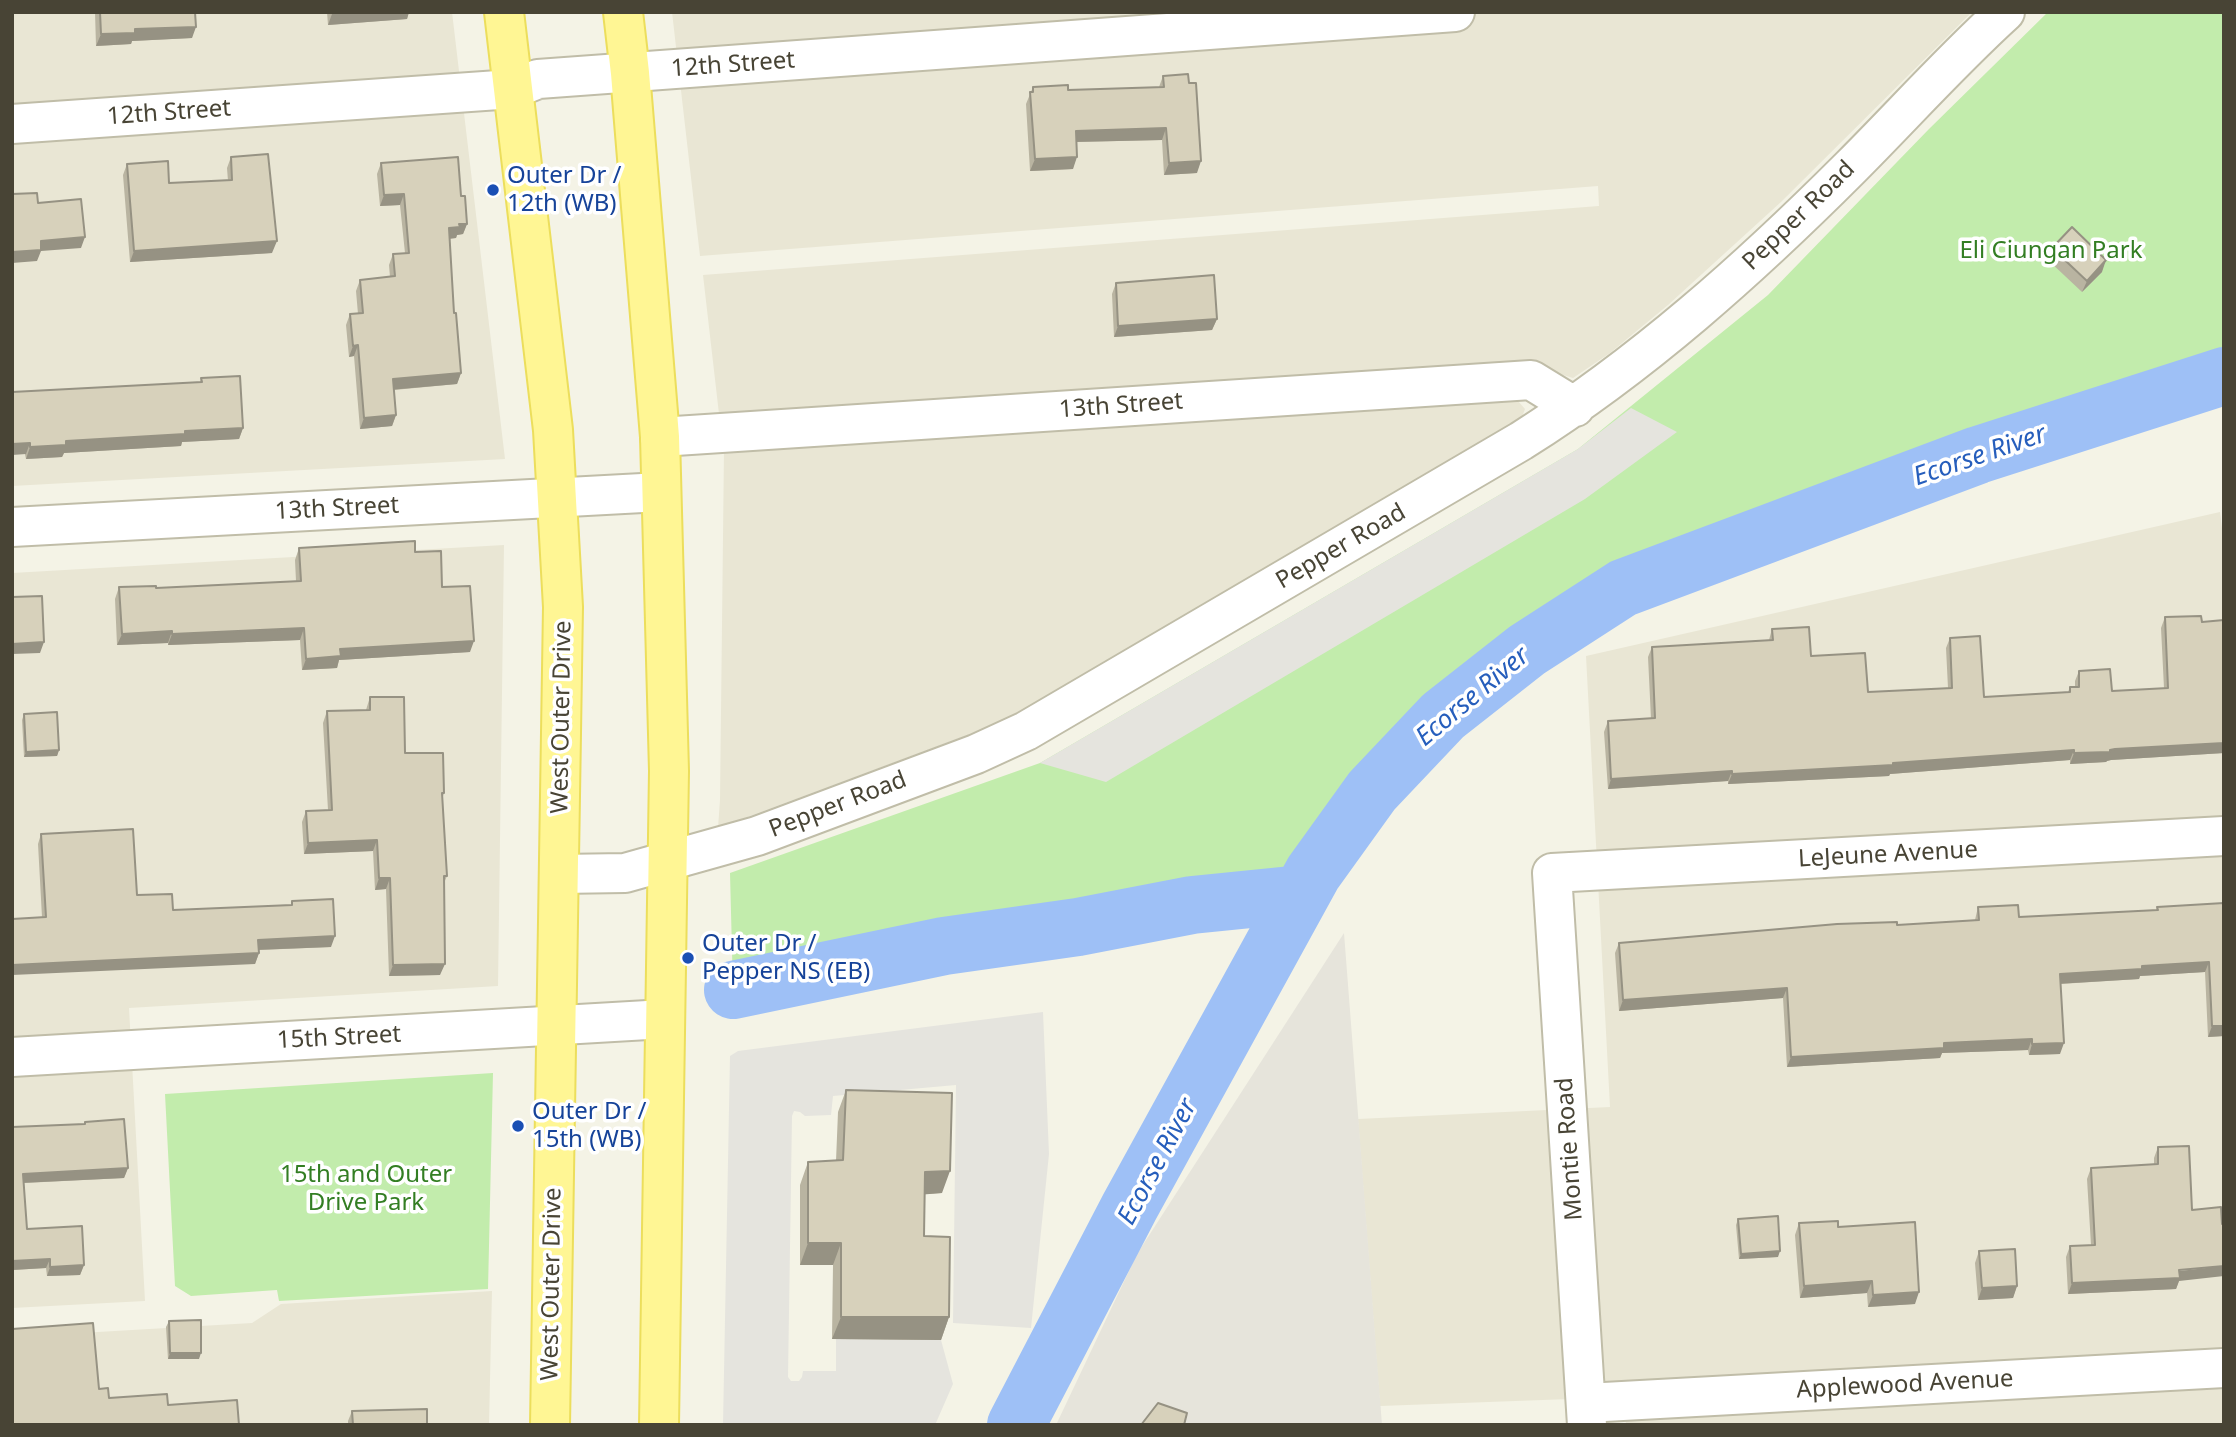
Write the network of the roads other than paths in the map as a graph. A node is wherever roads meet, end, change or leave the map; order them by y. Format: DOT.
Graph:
graph roads {
  1 [pos="504,12"];
  2 [pos="623,12"];
  3 [pos="1455,12"];
  4 [pos="2005,12"];
  5 [pos="630,73"];
  6 [pos="513,89"];
  7 [pos="12,124"];
  8 [pos="1575,407"];
  9 [pos="660,437"];
  10 [pos="661,492"];
  11 [pos="558,497"];
  12 [pos="12,527"];
  13 [pos="2224,836"];
  14 [pos="668,861"];
  15 [pos="1552,873"];
  16 [pos="559,874"];
  17 [pos="665,1019"];
  18 [pos="557,1025"];
  19 [pos="12,1058"];
  20 [pos="2224,1368"];
  21 [pos="1586,1414"];
  22 [pos="550,1425"];
  23 [pos="659,1425"];
  1 -- 6 [label="main road, West Outer Drive"];
  2 -- 5 [label="main road"];
  3 -- 5 [label="street, 12th Street"];
  4 -- 8 [label="street, Pepper Road"];
  5 -- 6 [label="street, 12th Street"];
  5 -- 9 [label="main road"];
  6 -- 7 [label="street, 12th Street"];
  6 -- 11 [label="main road, West Outer Drive"];
  8 -- 9 [label="street, 13th Street"];
  8 -- 14 [label="street, Pepper Road"];
  9 -- 10 [label="main road"];
  10 -- 11 [label="street, 13th Street"];
  10 -- 14 [label="main road"];
  11 -- 12 [label="street, 13th Street"];
  11 -- 16 [label="main road, West Outer Drive"];
  13 -- 15 [label="street, LeJeune Avenue"];
  14 -- 16 [label="street, Pepper Road"];
  14 -- 17 [label="main road"];
  15 -- 21 [label="street, Montie Road"];
  16 -- 18 [label="main road, West Outer Drive"];
  17 -- 18 [label="street, 15th Street"];
  17 -- 23 [label="main road"];
  18 -- 19 [label="street, 15th Street"];
  18 -- 22 [label="main road, West Outer Drive"];
  20 -- 21 [label="street, Applewood Avenue"];
}
